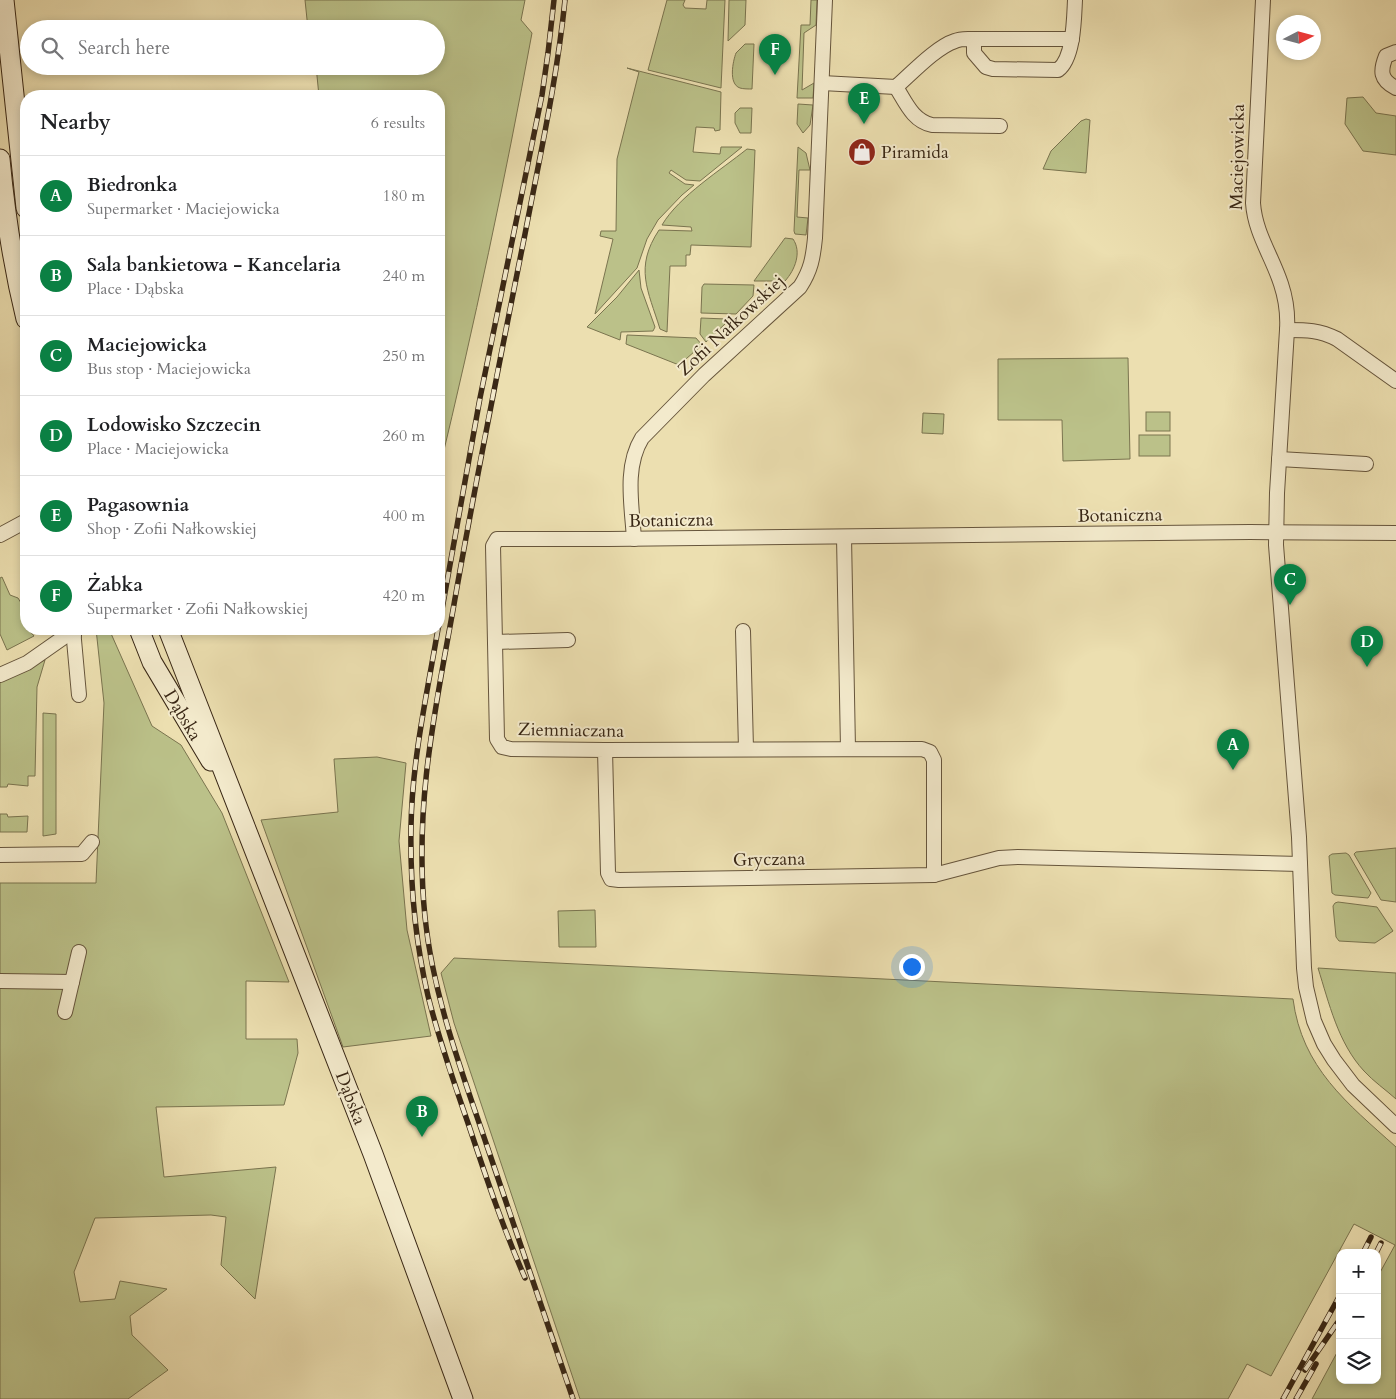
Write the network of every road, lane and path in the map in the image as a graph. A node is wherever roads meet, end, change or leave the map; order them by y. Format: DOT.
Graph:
graph roads {
  1 [pos="4,0"];
  2 [pos="825,0"];
  3 [pos="1075,0"];
  4 [pos="1263,0"];
  5 [pos="974,39"];
  6 [pos="1072,39"];
  7 [pos="1396,52"];
  8 [pos="822,83"];
  9 [pos="896,87"];
  10 [pos="1396,88"];
  11 [pos="1000,126"];
  12 [pos="20,151"];
  13 [pos="0,159"];
  14 [pos="20,289"];
  15 [pos="1287,330"];
  16 [pos="1396,381"];
  17 [pos="1279,459"];
  18 [pos="1366,464"];
  19 [pos="20,524"];
  20 [pos="1276,532"];
  21 [pos="1396,533"];
  22 [pos="0,535"];
  23 [pos="844,537"];
  24 [pos="497,539"];
  25 [pos="634,539"];
  26 [pos="743,631"];
  27 [pos="66,635"];
  28 [pos="74,635"];
  29 [pos="141,635"];
  30 [pos="170,635"];
  31 [pos="568,640"];
  32 [pos="495,642"];
  33 [pos="0,674"];
  34 [pos="79,695"];
  35 [pos="746,749"];
  36 [pos="848,749"];
  37 [pos="605,750"];
  38 [pos="234,798"];
  39 [pos="92,842"];
  40 [pos="0,855"];
  41 [pos="1300,864"];
  42 [pos="934,875"];
  43 [pos="79,952"];
  44 [pos="0,981"];
  45 [pos="72,982"];
  46 [pos="65,1012"];
  47 [pos="1396,1126"];
  48 [pos="463,1399"];
  1 -- 12 [label="street"];
  2 -- 8 [label="street, Zofii Nałkowskiej"];
  3 -- 6 [label="street"];
  4 -- 15 [label="street, Maciejowicka"];
  5 -- 6 [label="street"];
  5 -- 6 [label="street"];
  5 -- 9 [label="street"];
  7 -- 10 [label="street"];
  8 -- 9 [label="street"];
  8 -- 25 [label="street, Zofii Nałkowskiej"];
  9 -- 11 [label="street"];
  13 -- 14 [label="street"];
  15 -- 16 [label="street"];
  15 -- 17 [label="street, Maciejowicka"];
  17 -- 18 [label="street"];
  17 -- 20 [label="street, Maciejowicka"];
  19 -- 22 [label="street"];
  20 -- 21 [label="street, Botaniczna"];
  20 -- 23 [label="street, Botaniczna"];
  20 -- 41 [label="street, Maciejowicka"];
  23 -- 25 [label="street, Botaniczna"];
  23 -- 36 [label="street"];
  24 -- 25 [label="street, Botaniczna"];
  24 -- 32 [label="street, Ziemniaczana"];
  26 -- 35 [label="street"];
  27 -- 33 [label="street"];
  28 -- 34 [label="street"];
  29 -- 38 [label="street, Dąbska"];
  30 -- 38 [label="street, Dąbska"];
  31 -- 32 [label="street"];
  32 -- 37 [label="street, Ziemniaczana"];
  35 -- 36 [label="street, Ziemniaczana"];
  35 -- 37 [label="street, Ziemniaczana"];
  36 -- 42 [label="street, Ziemniaczana"];
  37 -- 42 [label="street, Gryczana"];
  38 -- 48 [label="street, Dąbska"];
  39 -- 40 [label="street"];
  41 -- 42 [label="street"];
  41 -- 47 [label="street, Maciejowicka"];
  43 -- 45 [label="street"];
  44 -- 45 [label="street"];
  45 -- 46 [label="street"];
}
